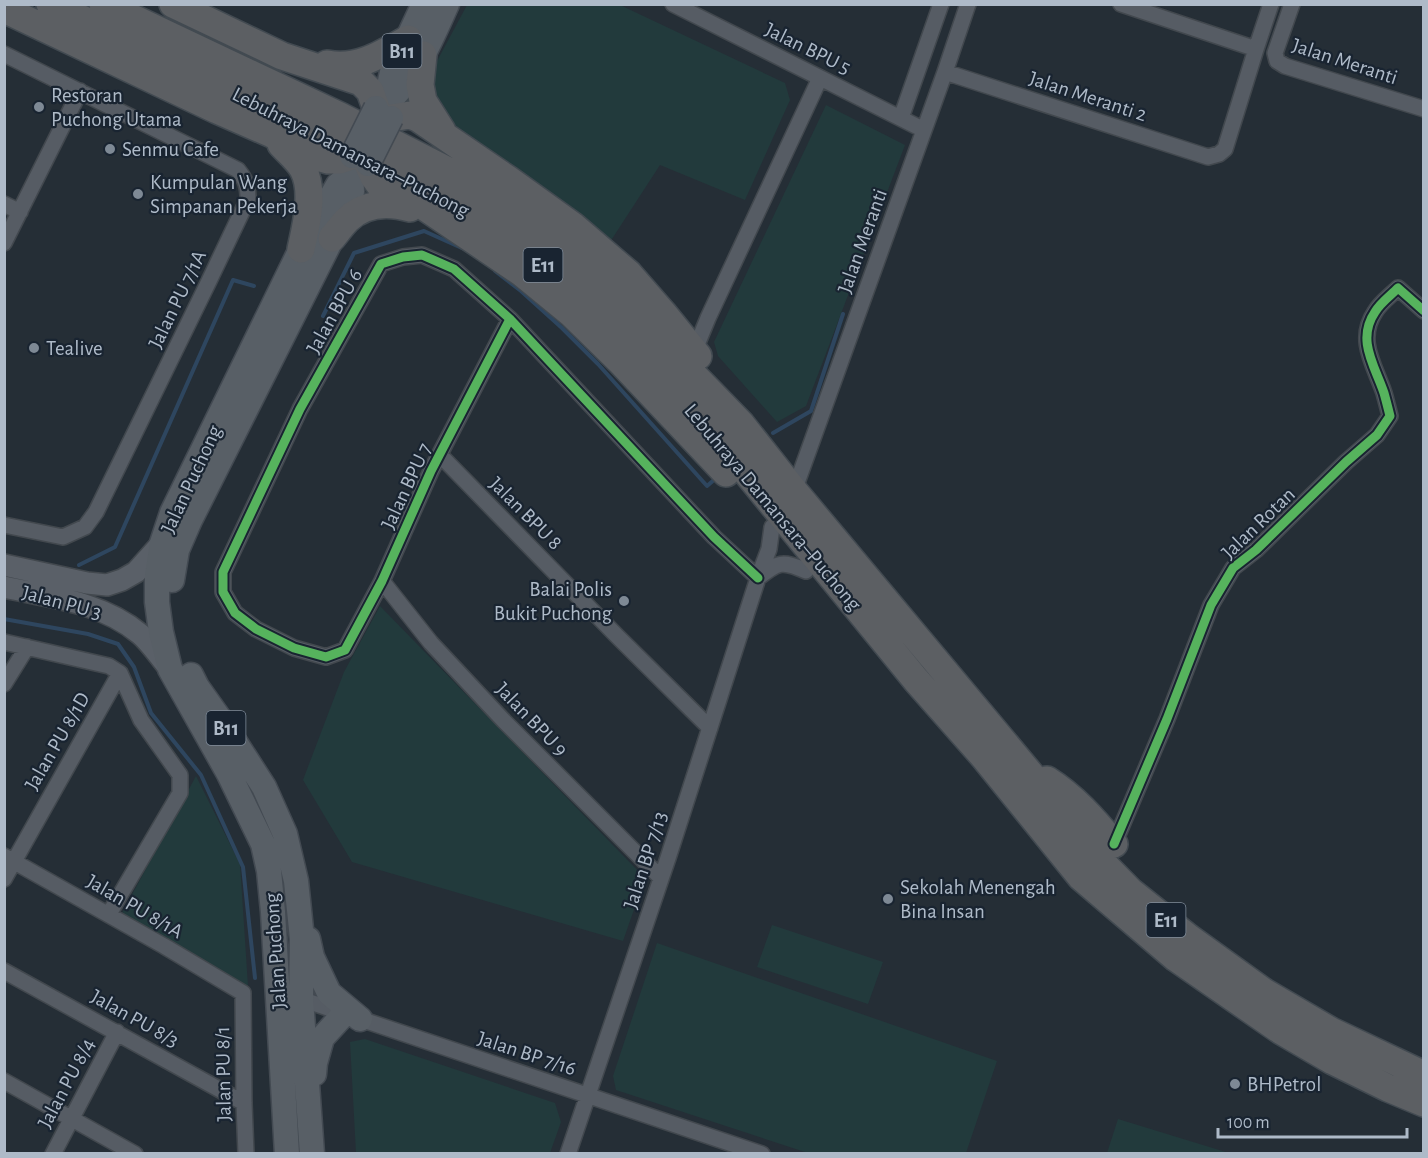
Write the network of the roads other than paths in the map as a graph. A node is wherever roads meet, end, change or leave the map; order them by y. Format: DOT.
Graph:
graph roads {
  1 [pos="50,4"];
  2 [pos="103,4"];
  3 [pos="174,4"];
  4 [pos="424,4"];
  5 [pos="447,4"];
  6 [pos="673,4"];
  7 [pos="941,4"];
  8 [pos="968,4"];
  9 [pos="1121,4"];
  10 [pos="1272,4"];
  11 [pos="1292,4"];
  12 [pos="4,9"];
  13 [pos="415,47"];
  14 [pos="1256,49"];
  15 [pos="4,54"];
  16 [pos="282,56"];
  17 [pos="945,72"];
  18 [pos="820,78"];
  19 [pos="80,91"];
  20 [pos="385,109"];
  21 [pos="1424,109"];
  22 [pos="901,118"];
  23 [pos="924,130"];
  24 [pos="272,134"];
  25 [pos="446,137"];
  26 [pos="357,164"];
  27 [pos="4,204"];
  28 [pos="20,212"];
  29 [pos="442,218"];
  30 [pos="332,238"];
  31 [pos="4,243"];
  32 [pos="301,249"];
  33 [pos="1423,307"];
  34 [pos="708,318"];
  35 [pos="510,319"];
  36 [pos="670,322"];
  37 [pos="694,352"];
  38 [pos="231,417"];
  39 [pos="741,424"];
  40 [pos="440,455"];
  41 [pos="794,491"];
  42 [pos="4,525"];
  43 [pos="772,527"];
  44 [pos="162,543"];
  45 [pos="4,566"];
  46 [pos="806,571"];
  47 [pos="758,578"];
  48 [pos="382,581"];
  49 [pos="4,588"];
  50 [pos="4,642"];
  51 [pos="27,647"];
  52 [pos="326,657"];
  53 [pos="170,669"];
  54 [pos="120,673"];
  55 [pos="916,680"];
  56 [pos="4,684"];
  57 [pos="710,728"];
  58 [pos="1031,775"];
  59 [pos="1114,844"];
  60 [pos="9,859"];
  61 [pos="661,878"];
  62 [pos="4,879"];
  63 [pos="296,881"];
  64 [pos="109,914"];
  65 [pos="4,971"];
  66 [pos="243,993"];
  67 [pos="289,1000"];
  68 [pos="352,1016"];
  69 [pos="117,1032"];
  70 [pos="1369,1049"];
  71 [pos="1424,1062"];
  72 [pos="1424,1075"];
  73 [pos="4,1081"];
  74 [pos="588,1095"];
  75 [pos="244,1103"];
  76 [pos="1424,1103"];
  77 [pos="72,1118"];
  78 [pos="310,1127"];
  79 [pos="52,1154"];
  80 [pos="135,1154"];
  81 [pos="246,1154"];
  82 [pos="287,1154"];
  83 [pos="312,1154"];
  84 [pos="568,1154"];
  85 [pos="762,1154"];
  1 -- 55 [label="highway, Lebuhraya Damansara–Puchong / E11"];
  2 -- 39 [label="highway, Lebuhraya Damansara–Puchong / E11"];
  3 -- 16 [label="highway"];
  4 -- 13 [label="main road, Jalan Puchong / B11"];
  5 -- 13 [label="main road, Jalan Puchong / B11"];
  6 -- 18 [label="street, Jalan BPU 5"];
  7 -- 22 [label="street"];
  8 -- 17 [label="street, Jalan Meranti"];
  9 -- 14 [label="street"];
  10 -- 14 [label="street"];
  11 -- 21 [label="street, Jalan Meranti"];
  12 -- 24 [label="highway"];
  13 -- 16 [label="highway"];
  13 -- 20 [label="main road, Jalan Puchong / B11"];
  13 -- 25 [label="highway"];
  14 -- 17 [label="street, Jalan Meranti 2"];
  15 -- 19 [label="street, Jalan PU 7/1A"];
  16 -- 20 [label="highway"];
  17 -- 23 [label="street, Jalan Meranti"];
  18 -- 22 [label="street, Jalan BPU 5"];
  18 -- 34 [label="street"];
  19 -- 28 [label="street"];
  19 -- 42 [label="street, Jalan PU 7/1A"];
  20 -- 25 [label="highway"];
  20 -- 26 [label="main road, Jalan Puchong / B11, bridge"];
  22 -- 23 [label="street, Jalan BPU 5"];
  23 -- 41 [label="street, Jalan Meranti"];
  24 -- 26 [label="highway"];
  24 -- 32 [label="highway"];
  25 -- 36 [label="highway"];
  26 -- 29 [label="highway"];
  26 -- 30 [label="main road, Jalan Puchong / B11"];
  26 -- 32 [label="main road, Jalan Puchong / B11"];
  27 -- 28 [label="street"];
  28 -- 31 [label="street"];
  29 -- 30 [label="highway"];
  29 -- 43 [label="highway"];
  30 -- 38 [label="main road, Jalan Puchong / B11"];
  32 -- 38 [label="main road, Jalan Puchong / B11"];
  33 -- 59 [label="street, Jalan Rotan"];
  34 -- 36 [label="street"];
  34 -- 37 [label="street"];
  35 -- 40 [label="street, Jalan BPU 7"];
  35 -- 47 [label="street, Jalan BPU 6"];
  35 -- 52 [label="street, Jalan BPU 6"];
  36 -- 37 [label="highway"];
  37 -- 39 [label="highway"];
  38 -- 44 [label="main road, Jalan Puchong / B11"];
  38 -- 63 [label="main road, Jalan Puchong / B11"];
  39 -- 41 [label="highway, Lebuhraya Damansara–Puchong / E11"];
  40 -- 48 [label="street, Jalan BPU 7"];
  40 -- 57 [label="street, Jalan BPU 8"];
  41 -- 58 [label="highway, Lebuhraya Damansara–Puchong / E11"];
  43 -- 46 [label="highway"];
  43 -- 47 [label="street, Jalan BP 7/13"];
  44 -- 45 [label="street, Jalan PU 3"];
  44 -- 53 [label="main road, Jalan Puchong / B11"];
  46 -- 47 [label="street"];
  46 -- 55 [label="highway"];
  47 -- 57 [label="street, Jalan BP 7/13"];
  48 -- 52 [label="street, Jalan BPU 7"];
  48 -- 61 [label="street, Jalan BPU 9"];
  49 -- 53 [label="street, Jalan PU 3"];
  50 -- 51 [label="street"];
  51 -- 54 [label="street"];
  51 -- 56 [label="street"];
  53 -- 67 [label="main road, Jalan Puchong / B11"];
  54 -- 60 [label="street, Jalan PU 8/1D"];
  54 -- 64 [label="street"];
  55 -- 76 [label="highway, Lebuhraya Damansara–Puchong / E11"];
  57 -- 61 [label="street, Jalan BP 7/13"];
  58 -- 59 [label="highway"];
  58 -- 70 [label="highway, Lebuhraya Damansara–Puchong / E11"];
  60 -- 62 [label="street, Jalan PU 8/1D"];
  60 -- 64 [label="street, Jalan PU 8/1A"];
  61 -- 74 [label="street, Jalan BP 7/13"];
  63 -- 67 [label="main road, Jalan Puchong / B11"];
  63 -- 68 [label="main road"];
  64 -- 66 [label="street, Jalan PU 8/1A"];
  65 -- 69 [label="street, Jalan PU 8/3"];
  66 -- 75 [label="street, Jalan PU 8/1"];
  67 -- 68 [label="street, Jalan BP 7/16"];
  67 -- 78 [label="main road, Jalan Puchong / B11"];
  67 -- 82 [label="main road, Jalan Puchong / B11"];
  68 -- 74 [label="street, Jalan BP 7/16"];
  68 -- 78 [label="main road"];
  69 -- 75 [label="street, Jalan PU 8/3"];
  69 -- 77 [label="street, Jalan PU 8/4"];
  70 -- 71 [label="street"];
  70 -- 72 [label="highway, Lebuhraya Damansara–Puchong / E11"];
  73 -- 77 [label="street"];
  74 -- 84 [label="street, Jalan BP 7/13"];
  74 -- 85 [label="street, Jalan BP 7/16"];
  75 -- 81 [label="street, Jalan PU 8/1"];
  77 -- 79 [label="street, Jalan PU 8/4"];
  77 -- 80 [label="street"];
  78 -- 83 [label="main road, Jalan Puchong / B11"];
}
